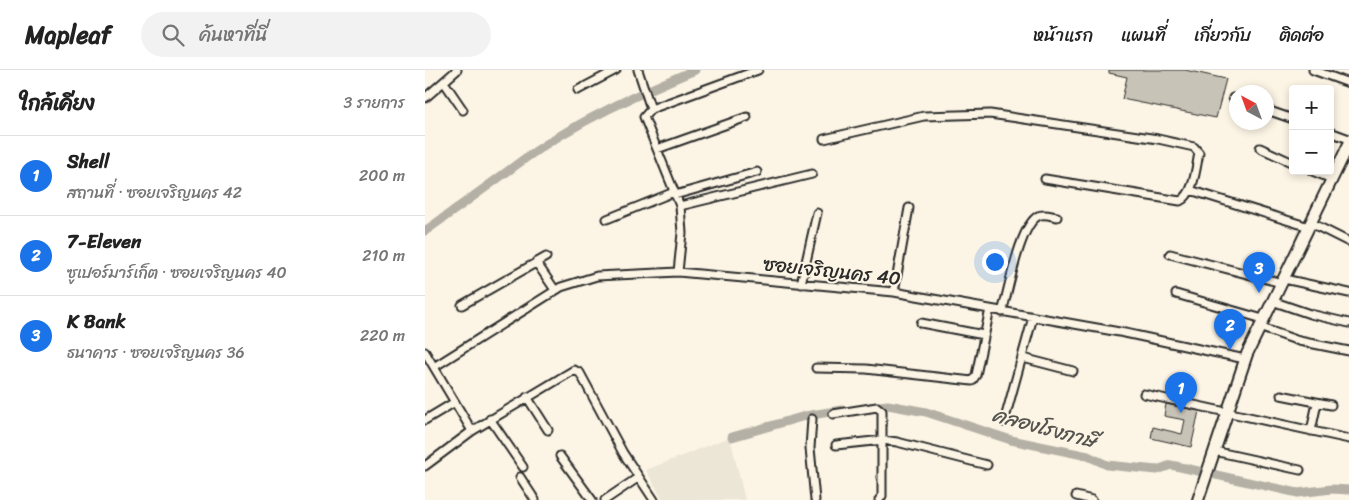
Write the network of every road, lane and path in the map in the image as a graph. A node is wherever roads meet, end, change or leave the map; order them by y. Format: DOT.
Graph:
graph roads {
  1 [pos="457,70"];
  2 [pos="616,70"];
  3 [pos="638,70"];
  4 [pos="758,70"];
  5 [pos="1313,70"];
  6 [pos="444,82"];
  7 [pos="1349,83"];
  8 [pos="578,90"];
  9 [pos="425,98"];
  10 [pos="651,109"];
  11 [pos="463,110"];
  12 [pos="1274,112"];
  13 [pos="747,116"];
  14 [pos="1289,118"];
  15 [pos="1334,133"];
  16 [pos="824,139"];
  17 [pos="1349,139"];
  18 [pos="1349,144"];
  19 [pos="1259,148"];
  20 [pos="657,150"];
  21 [pos="1289,161"];
  22 [pos="757,172"];
  23 [pos="812,174"];
  24 [pos="1322,175"];
  25 [pos="1045,179"];
  26 [pos="1332,179"];
  27 [pos="1190,190"];
  28 [pos="674,193"];
  29 [pos="680,206"];
  30 [pos="909,208"];
  31 [pos="817,213"];
  32 [pos="1057,217"];
  33 [pos="607,220"];
  34 [pos="1310,225"];
  35 [pos="1349,242"];
  36 [pos="1170,254"];
  37 [pos="546,257"];
  38 [pos="536,262"];
  39 [pos="678,272"];
  40 [pos="1283,281"];
  41 [pos="801,284"];
  42 [pos="555,290"];
  43 [pos="894,292"];
  44 [pos="1349,293"];
  45 [pos="1177,294"];
  46 [pos="1272,301"];
  47 [pos="462,305"];
  48 [pos="990,309"];
  49 [pos="1002,312"];
  50 [pos="1033,317"];
  51 [pos="921,323"];
  52 [pos="1261,323"];
  53 [pos="1349,323"];
  54 [pos="984,335"];
  55 [pos="425,352"];
  56 [pos="1349,352"];
  57 [pos="1023,358"];
  58 [pos="1245,359"];
  59 [pos="434,367"];
  60 [pos="816,368"];
  61 [pos="1073,371"];
  62 [pos="1144,394"];
  63 [pos="1281,395"];
  64 [pos="527,397"];
  65 [pos="455,402"];
  66 [pos="1317,403"];
  67 [pos="1331,405"];
  68 [pos="1226,413"];
  69 [pos="833,414"];
  70 [pos="490,419"];
  71 [pos="812,419"];
  72 [pos="425,420"];
  73 [pos="1004,422"];
  74 [pos="548,430"];
  75 [pos="472,431"];
  76 [pos="1311,431"];
  77 [pos="1349,439"];
  78 [pos="883,440"];
  79 [pos="836,445"];
  80 [pos="1213,451"];
  81 [pos="560,456"];
  82 [pos="987,465"];
  83 [pos="425,466"];
  84 [pos="523,467"];
  85 [pos="1300,470"];
  86 [pos="520,477"];
  87 [pos="639,477"];
  88 [pos="1076,496"];
  89 [pos="532,499"];
  90 [pos="592,500"];
  91 [pos="605,500"];
  92 [pos="654,500"];
  93 [pos="815,500"];
  94 [pos="879,500"];
  95 [pos="1092,500"];
  96 [pos="1197,500"];
  1 -- 6 [label="street"];
  2 -- 8 [label="street"];
  3 -- 10 [label="street"];
  4 -- 10 [label="street"];
  5 -- 7 [label="street"];
  6 -- 9 [label="street"];
  6 -- 11 [label="street"];
  10 -- 20 [label="street"];
  12 -- 14 [label="street"];
  13 -- 20 [label="street"];
  15 -- 17 [label="street"];
  16 -- 27 [label="street"];
  18 -- 26 [label="main road"];
  19 -- 21 [label="street"];
  20 -- 28 [label="street"];
  22 -- 28 [label="street"];
  23 -- 29 [label="street"];
  24 -- 26 [label="street"];
  25 -- 27 [label="street"];
  26 -- 34 [label="main road"];
  27 -- 34 [label="street"];
  28 -- 29 [label="street"];
  28 -- 33 [label="street"];
  29 -- 39 [label="street"];
  30 -- 43 [label="street"];
  31 -- 41 [label="street"];
  32 -- 49 [label="street"];
  34 -- 35 [label="street"];
  34 -- 40 [label="main road"];
  36 -- 40 [label="street"];
  37 -- 38 [label="street"];
  38 -- 42 [label="street"];
  38 -- 47 [label="street"];
  39 -- 41 [label="street, ซอยเจริญนคร 40"];
  39 -- 42 [label="street, ซอยเจริญนคร 40"];
  40 -- 44 [label="street"];
  40 -- 46 [label="main road"];
  41 -- 43 [label="street, ซอยเจริญนคร 40"];
  42 -- 59 [label="street, ซอยเจริญนคร 40"];
  43 -- 48 [label="street, ซอยเจริญนคร 40"];
  45 -- 52 [label="street"];
  46 -- 52 [label="main road"];
  46 -- 53 [label="street"];
  48 -- 49 [label="street, ซอยเจริญนคร 40"];
  48 -- 54 [label="street"];
  49 -- 50 [label="street, ซอยเจริญนคร 40"];
  50 -- 57 [label="street"];
  50 -- 58 [label="street, ซอยเจริญนคร 40"];
  51 -- 54 [label="street"];
  52 -- 56 [label="street"];
  52 -- 58 [label="main road"];
  54 -- 60 [label="street"];
  55 -- 59 [label="street"];
  57 -- 61 [label="street"];
  57 -- 73 [label="street"];
  58 -- 68 [label="main road"];
  59 -- 65 [label="street"];
  62 -- 68 [label="street"];
  63 -- 66 [label="street"];
  64 -- 70 [label="street"];
  64 -- 74 [label="street"];
  64 -- 87 [label="street"];
  65 -- 72 [label="street"];
  65 -- 75 [label="street"];
  66 -- 67 [label="street"];
  66 -- 76 [label="street"];
  68 -- 76 [label="street"];
  68 -- 80 [label="main road"];
  69 -- 78 [label="street"];
  70 -- 75 [label="street"];
  70 -- 84 [label="street"];
  71 -- 93 [label="street"];
  75 -- 83 [label="street"];
  76 -- 77 [label="street"];
  78 -- 79 [label="street"];
  78 -- 82 [label="street"];
  78 -- 94 [label="street"];
  80 -- 85 [label="street"];
  80 -- 96 [label="main road"];
  81 -- 90 [label="street"];
  86 -- 89 [label="street"];
  87 -- 91 [label="street"];
  87 -- 92 [label="street"];
  88 -- 95 [label="street"];
}
